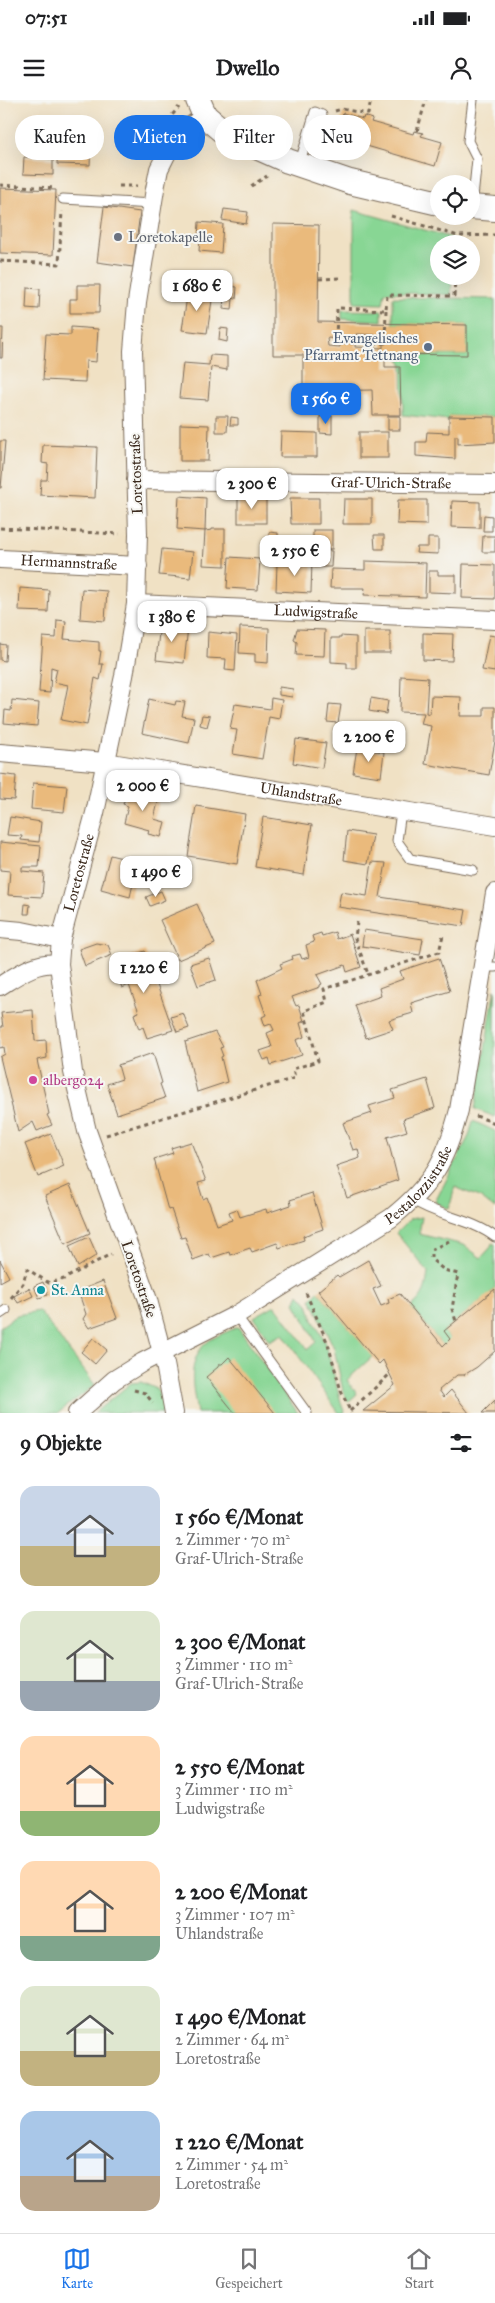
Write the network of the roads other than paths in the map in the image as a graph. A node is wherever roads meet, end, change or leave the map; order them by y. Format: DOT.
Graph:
graph roads {
  1 [pos="474,100"];
  2 [pos="202,108"];
  3 [pos="314,115"];
  4 [pos="322,115"];
  5 [pos="303,152"];
  6 [pos="299,165"];
  7 [pos="475,175"];
  8 [pos="63,199"];
  9 [pos="430,201"];
  10 [pos="153,204"];
  11 [pos="480,208"];
  12 [pos="495,209"];
  13 [pos="136,480"];
  14 [pos="495,484"];
  15 [pos="0,559"];
  16 [pos="138,566"];
  17 [pos="136,604"];
  18 [pos="495,620"];
  19 [pos="0,752"];
  20 [pos="105,762"];
  21 [pos="401,811"];
  22 [pos="495,826"];
  23 [pos="473,870"];
  24 [pos="495,893"];
  25 [pos="0,929"];
  26 [pos="61,939"];
  27 [pos="59,964"];
  28 [pos="489,967"];
  29 [pos="0,986"];
  30 [pos="413,1200"];
  31 [pos="495,1237"];
  32 [pos="236,1315"];
  33 [pos="162,1352"];
  34 [pos="77,1413"];
  35 [pos="174,1413"];
  36 [pos="307,1413"];
  1 -- 7 [label="lane"];
  2 -- 6 [label="main road"];
  2 -- 10 [label="street, Loretostraße"];
  3 -- 4 [label="lane"];
  5 -- 6 [label="lane"];
  6 -- 9 [label="main road"];
  8 -- 10 [label="lane"];
  10 -- 13 [label="street, Loretostraße"];
  11 -- 12 [label="main road"];
  13 -- 14 [label="street, Graf-Ulrich-Straße"];
  13 -- 16 [label="street, Loretostraße"];
  15 -- 16 [label="street, Hermannstraße"];
  16 -- 17 [label="street, Loretostraße"];
  17 -- 18 [label="street, Ludwigstraße"];
  17 -- 20 [label="street, Loretostraße"];
  19 -- 20 [label="street, Uhlandstraße"];
  20 -- 21 [label="street, Uhlandstraße"];
  20 -- 26 [label="street, Loretostraße"];
  21 -- 22 [label="street, Uhlandstraße"];
  21 -- 23 [label="lane"];
  24 -- 28 [label="street, Pestalozzistraße"];
  25 -- 26 [label="street"];
  26 -- 27 [label="street, Loretostraße"];
  27 -- 29 [label="street"];
  27 -- 33 [label="street, Loretostraße"];
  28 -- 30 [label="street, Pestalozzistraße"];
  30 -- 31 [label="lane"];
  30 -- 32 [label="street, Pestalozzistraße"];
  32 -- 33 [label="street, Pestalozzistraße"];
  32 -- 36 [label="lane"];
  33 -- 34 [label="street"];
  33 -- 35 [label="street, Loretostraße"];
}
